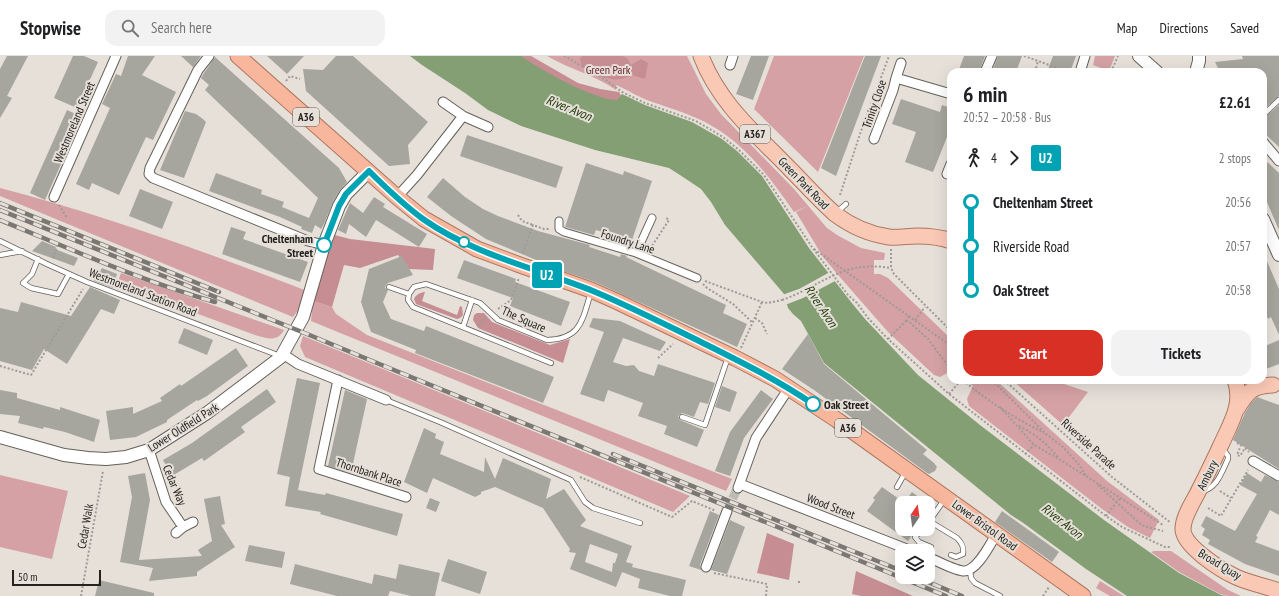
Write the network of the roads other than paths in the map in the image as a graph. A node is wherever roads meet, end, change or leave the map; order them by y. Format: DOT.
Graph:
graph roads {
  1 [pos="116,56"];
  2 [pos="209,56"];
  3 [pos="700,56"];
  4 [pos="733,56"];
  5 [pos="992,56"];
  6 [pos="1085,56"];
  7 [pos="1139,56"];
  8 [pos="1199,56"];
  9 [pos="244,58"];
  10 [pos="901,63"];
  11 [pos="730,65"];
  12 [pos="987,68"];
  13 [pos="1081,68"];
  14 [pos="1152,68"];
  15 [pos="1197,68"];
  16 [pos="896,78"];
  17 [pos="947,93"];
  18 [pos="1279,100"];
  19 [pos="443,102"];
  20 [pos="1267,111"];
  21 [pos="463,116"];
  22 [pos="488,127"];
  23 [pos="874,139"];
  24 [pos="1267,147"];
  25 [pos="1279,161"];
  26 [pos="369,171"];
  27 [pos="396,197"];
  28 [pos="54,198"];
  29 [pos="846,204"];
  30 [pos="835,214"];
  31 [pos="652,218"];
  32 [pos="559,225"];
  33 [pos="1267,228"];
  34 [pos="947,240"];
  35 [pos="0,241"];
  36 [pos="324,245"];
  37 [pos="22,251"];
  38 [pos="636,253"];
  39 [pos="0,255"];
  40 [pos="1279,255"];
  41 [pos="38,259"];
  42 [pos="69,274"];
  43 [pos="697,278"];
  44 [pos="389,287"];
  45 [pos="591,290"];
  46 [pos="409,294"];
  47 [pos="472,300"];
  48 [pos="463,327"];
  49 [pos="282,356"];
  50 [pos="732,357"];
  51 [pos="551,363"];
  52 [pos="338,380"];
  53 [pos="1236,384"];
  54 [pos="1272,384"];
  55 [pos="789,388"];
  56 [pos="386,400"];
  57 [pos="1236,411"];
  58 [pos="682,417"];
  59 [pos="0,437"];
  60 [pos="149,450"];
  61 [pos="1253,461"];
  62 [pos="907,470"];
  63 [pos="1279,476"];
  64 [pos="897,487"];
  65 [pos="406,497"];
  66 [pos="946,497"];
  67 [pos="935,512"];
  68 [pos="726,513"];
  69 [pos="193,522"];
  70 [pos="640,523"];
  71 [pos="935,526"];
  72 [pos="183,527"];
  73 [pos="176,533"];
  74 [pos="997,533"];
  75 [pos="916,536"];
  76 [pos="1187,540"];
  77 [pos="924,544"];
  78 [pos="895,545"];
  79 [pos="950,555"];
  80 [pos="935,560"];
  81 [pos="706,567"];
  82 [pos="970,570"];
  83 [pos="1236,576"];
  84 [pos="1279,591"];
  85 [pos="1000,596"];
  86 [pos="1083,596"];
  87 [pos="1264,596"];
  1 -- 28 [label="street, Westmoreland Street"];
  2 -- 36 [label="street"];
  3 -- 30 [label="main road, Green Park Road / A367"];
  4 -- 11 [label="street"];
  5 -- 12 [label="street"];
  6 -- 13 [label="street"];
  7 -- 14 [label="street"];
  8 -- 15 [label="street"];
  9 -- 26 [label="highway, Lower Bristol Road / A36"];
  10 -- 16 [label="street, Trinity Close"];
  16 -- 17 [label="street, Trinity Close"];
  16 -- 23 [label="street, Trinity Close"];
  18 -- 20 [label="lane"];
  19 -- 21 [label="street"];
  21 -- 22 [label="street"];
  21 -- 27 [label="street"];
  24 -- 25 [label="street"];
  26 -- 27 [label="highway, Lower Bristol Road / A36"];
  26 -- 36 [label="street"];
  27 -- 45 [label="highway, Lower Bristol Road / A36"];
  29 -- 30 [label="lane"];
  30 -- 34 [label="main road, Green Park Road / A367"];
  31 -- 38 [label="street"];
  32 -- 38 [label="street, Foundry Lane"];
  33 -- 40 [label="street"];
  35 -- 37 [label="lane, Westmoreland Station Road"];
  36 -- 49 [label="street"];
  37 -- 39 [label="lane"];
  37 -- 41 [label="lane, Westmoreland Station Road"];
  38 -- 43 [label="street, Foundry Lane"];
  41 -- 42 [label="lane, Westmoreland Station Road"];
  41 -- 42 [label="lane"];
  42 -- 49 [label="lane, Westmoreland Station Road"];
  44 -- 46 [label="lane"];
  45 -- 47 [label="lane, The Square"];
  45 -- 50 [label="highway, Lower Bristol Road / A36"];
  46 -- 47 [label="lane, The Square"];
  46 -- 48 [label="lane"];
  47 -- 48 [label="lane"];
  48 -- 51 [label="lane"];
  49 -- 52 [label="street"];
  49 -- 60 [label="street, Lower Oldfield Park"];
  50 -- 55 [label="highway, Lower Bristol Road / A36"];
  50 -- 58 [label="lane"];
  52 -- 56 [label="street"];
  52 -- 65 [label="street, Thornbank Place"];
  53 -- 57 [label="main road, Ambury"];
  54 -- 57 [label="main road, Ambury"];
  55 -- 62 [label="highway, Lower Bristol Road / A36"];
  55 -- 78 [label="street, Wood Street"];
  56 -- 70 [label="lane"];
  57 -- 76 [label="main road, Ambury"];
  59 -- 60 [label="street, Lower Oldfield Park"];
  60 -- 72 [label="street, Cedar Way"];
  61 -- 63 [label="street"];
  62 -- 64 [label="lane"];
  62 -- 66 [label="highway, Lower Bristol Road / A36"];
  66 -- 67 [label="lane"];
  66 -- 74 [label="highway, Lower Bristol Road / A36"];
  68 -- 81 [label="street"];
  69 -- 72 [label="street"];
  71 -- 79 [label="lane"];
  72 -- 73 [label="street"];
  74 -- 82 [label="street"];
  74 -- 86 [label="highway, Lower Bristol Road / A36"];
  75 -- 77 [label="lane"];
  76 -- 83 [label="main road, Broad Quay"];
  80 -- 82 [label="street"];
  82 -- 85 [label="lane"];
  83 -- 84 [label="main road, Broad Quay"];
  83 -- 87 [label="main road"];
}
